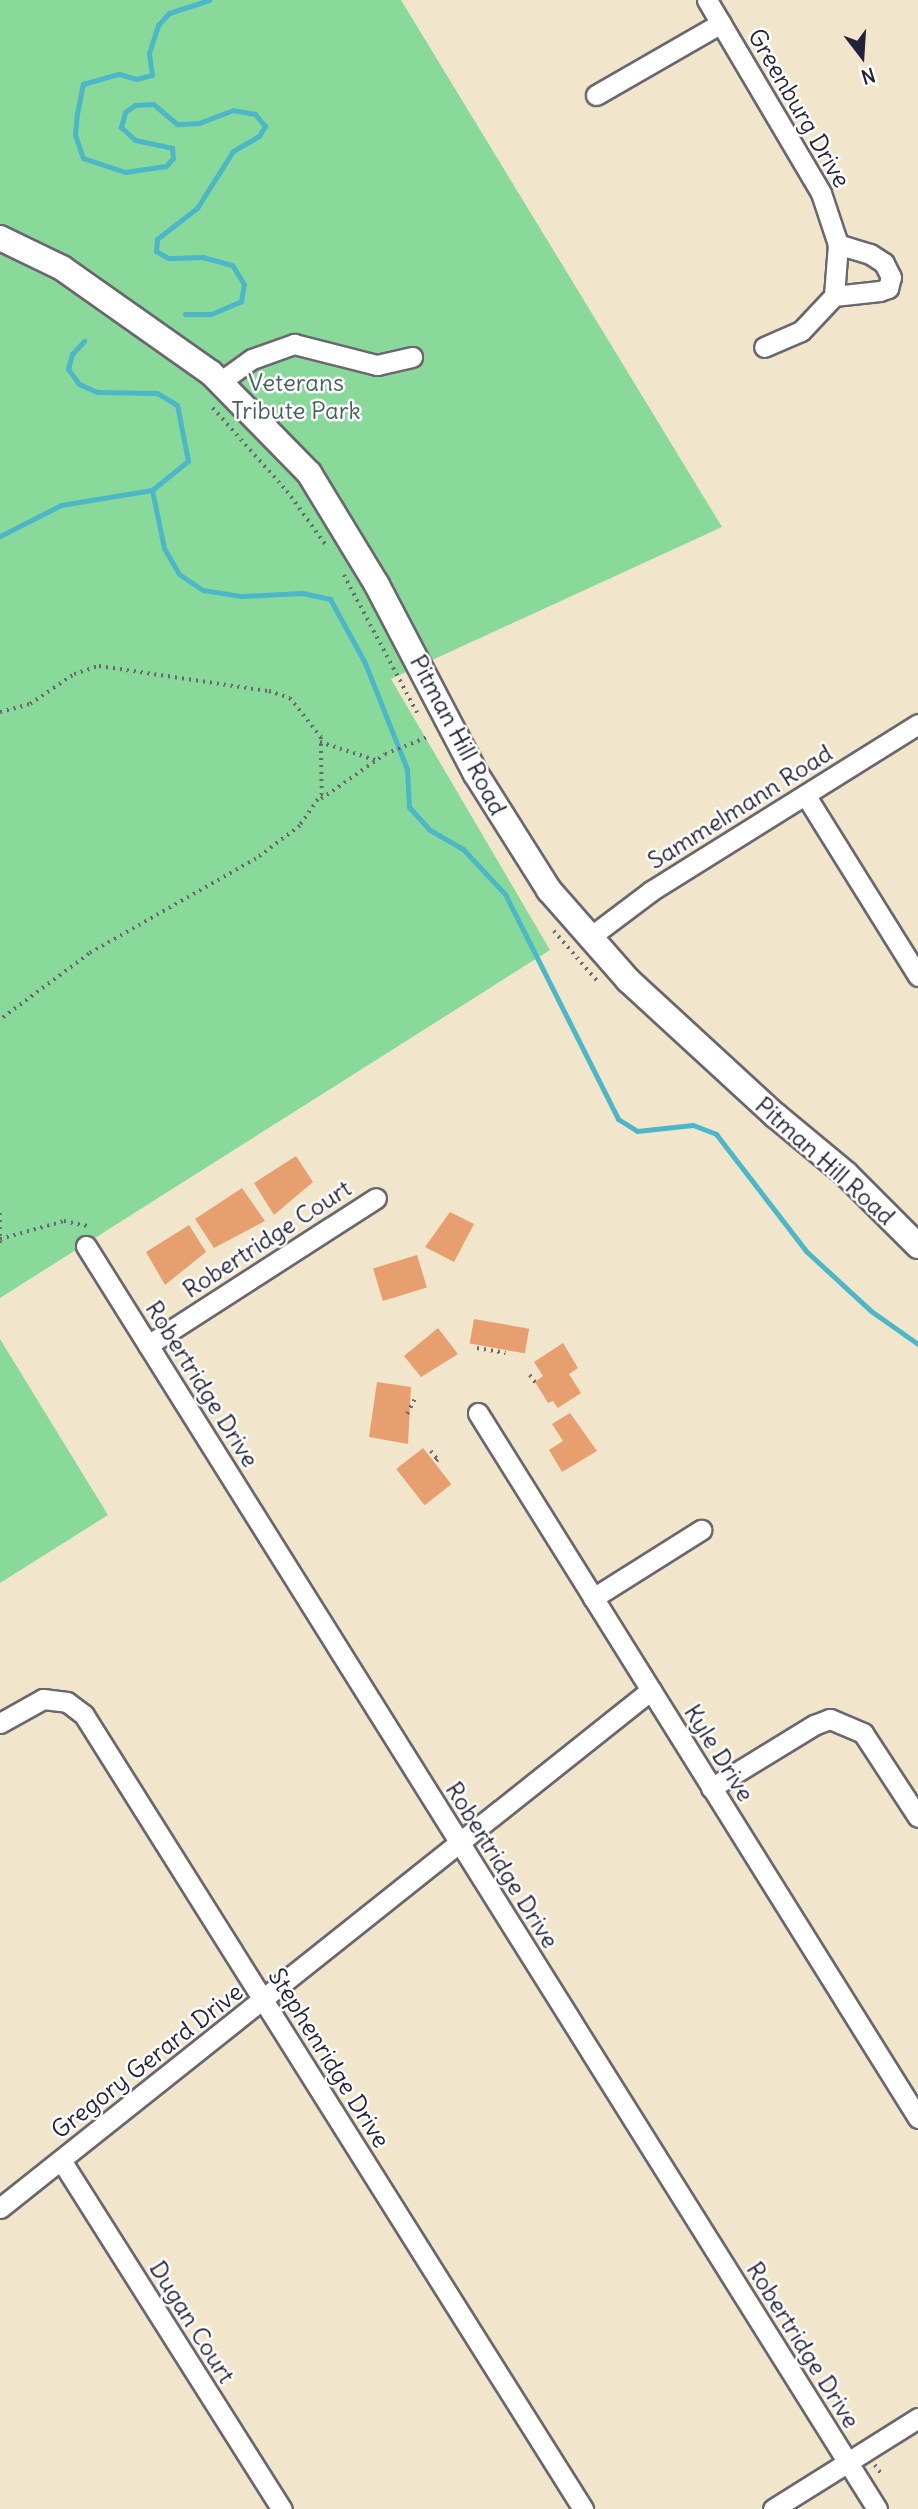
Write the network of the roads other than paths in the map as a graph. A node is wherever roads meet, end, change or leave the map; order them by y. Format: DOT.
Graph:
graph roads {
  1 [pos="707,0"];
  2 [pos="722,23"];
  3 [pos="596,95"];
  4 [pos="0,238"];
  5 [pos="838,244"];
  6 [pos="834,296"];
  7 [pos="764,347"];
  8 [pos="412,357"];
  9 [pos="220,382"];
  10 [pos="918,724"];
  11 [pos="806,796"];
  12 [pos="590,937"];
  13 [pos="918,976"];
  14 [pos="376,1198"];
  15 [pos="86,1246"];
  16 [pos="918,1246"];
  17 [pos="148,1345"];
  18 [pos="478,1413"];
  19 [pos="701,1530"];
  20 [pos="593,1598"];
  21 [pos="651,1690"];
  22 [pos="0,1723"];
  23 [pos="711,1788"];
  24 [pos="918,1816"];
  25 [pos="458,1841"];
  26 [pos="264,2000"];
  27 [pos="918,2118"];
  28 [pos="61,2160"];
  29 [pos="0,2208"];
  30 [pos="918,2418"];
  31 [pos="848,2462"];
  32 [pos="282,2509"];
  33 [pos="583,2509"];
  34 [pos="773,2509"];
  35 [pos="877,2509"];
  1 -- 2 [label="street, Greenburg Drive"];
  2 -- 3 [label="street"];
  2 -- 5 [label="street, Greenburg Drive"];
  4 -- 9 [label="main road, Pitman Hill Road"];
  5 -- 6 [label="street, Greenburg Drive"];
  5 -- 6 [label="street"];
  6 -- 7 [label="street"];
  8 -- 9 [label="street"];
  9 -- 12 [label="main road, Pitman Hill Road"];
  10 -- 11 [label="street, Sammelmann Road"];
  11 -- 12 [label="street, Sammelmann Road"];
  11 -- 13 [label="street"];
  12 -- 16 [label="main road, Pitman Hill Road"];
  14 -- 17 [label="street, Robertridge Court"];
  15 -- 17 [label="street, Robertridge Drive"];
  17 -- 25 [label="street, Robertridge Drive"];
  18 -- 20 [label="street, Kyle Drive"];
  19 -- 20 [label="street"];
  20 -- 21 [label="street, Kyle Drive"];
  21 -- 23 [label="street, Kyle Drive"];
  21 -- 25 [label="street, Gregory Gerard Drive"];
  22 -- 26 [label="street, Stephenridge Drive"];
  23 -- 24 [label="street"];
  23 -- 27 [label="street, Kyle Drive"];
  25 -- 26 [label="street, Gregory Gerard Drive"];
  25 -- 31 [label="street, Robertridge Drive"];
  26 -- 28 [label="street, Gregory Gerard Drive"];
  26 -- 33 [label="street, Stephenridge Drive"];
  28 -- 29 [label="street, Gregory Gerard Drive"];
  28 -- 32 [label="street, Dugan Court"];
  30 -- 31 [label="street"];
  31 -- 34 [label="street"];
  31 -- 35 [label="street, Robertridge Drive"];
}
